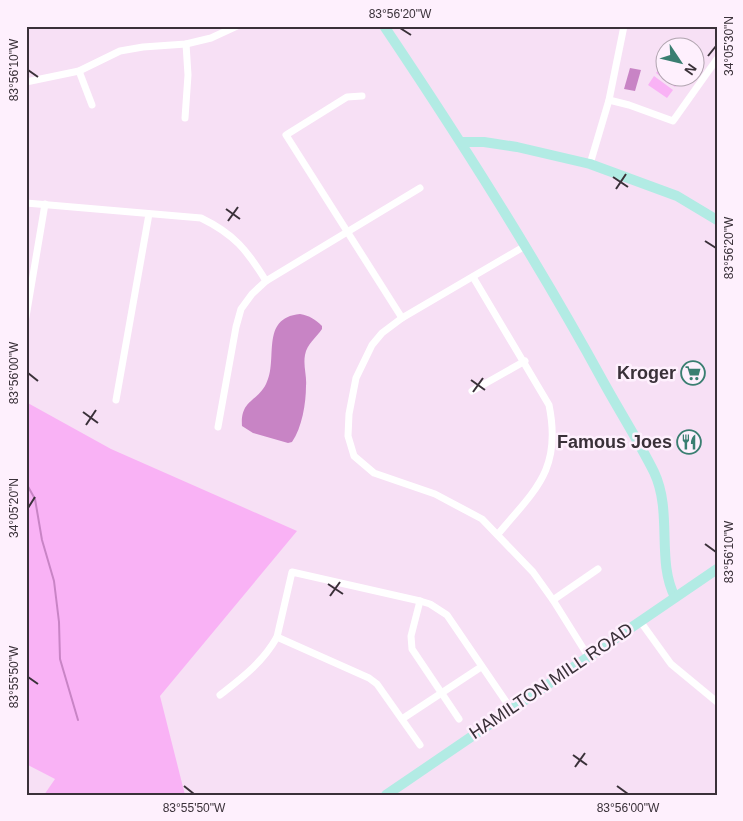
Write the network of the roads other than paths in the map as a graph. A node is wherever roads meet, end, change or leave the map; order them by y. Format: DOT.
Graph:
graph roads {
  1 [pos="237,26"];
  2 [pos="384,26"];
  3 [pos="624,26"];
  4 [pos="186,44"];
  5 [pos="717,58"];
  6 [pos="79,71"];
  7 [pos="26,82"];
  8 [pos="362,96"];
  9 [pos="609,100"];
  10 [pos="92,105"];
  11 [pos="185,118"];
  12 [pos="462,142"];
  13 [pos="590,164"];
  14 [pos="420,188"];
  15 [pos="26,203"];
  16 [pos="45,204"];
  17 [pos="150,214"];
  18 [pos="717,220"];
  19 [pos="348,232"];
  20 [pos="525,246"];
  21 [pos="473,278"];
  22 [pos="266,281"];
  23 [pos="26,318"];
  24 [pos="402,318"];
  25 [pos="525,361"];
  26 [pos="472,391"];
  27 [pos="116,400"];
  28 [pos="218,427"];
  29 [pos="498,534"];
  30 [pos="717,569"];
  31 [pos="598,570"];
  32 [pos="675,597"];
  33 [pos="553,600"];
  34 [pos="420,601"];
  35 [pos="640,621"];
  36 [pos="277,637"];
  37 [pos="588,656"];
  38 [pos="481,666"];
  39 [pos="440,693"];
  40 [pos="220,694"];
  41 [pos="717,702"];
  42 [pos="510,709"];
  43 [pos="402,719"];
  44 [pos="459,719"];
  45 [pos="420,746"];
  46 [pos="386,795"];
  1 -- 4 [label="street"];
  2 -- 12 [label="street"];
  3 -- 9 [label="street"];
  4 -- 6 [label="street"];
  4 -- 11 [label="street"];
  5 -- 9 [label="street"];
  6 -- 7 [label="street"];
  6 -- 10 [label="street"];
  8 -- 19 [label="street"];
  9 -- 13 [label="street"];
  12 -- 13 [label="street"];
  12 -- 20 [label="street"];
  13 -- 18 [label="street"];
  14 -- 19 [label="street"];
  15 -- 16 [label="street"];
  16 -- 17 [label="street"];
  16 -- 23 [label="street"];
  17 -- 22 [label="street"];
  17 -- 27 [label="street"];
  19 -- 22 [label="street"];
  19 -- 24 [label="street"];
  20 -- 21 [label="street"];
  20 -- 32 [label="street"];
  21 -- 24 [label="street"];
  21 -- 25 [label="street"];
  22 -- 28 [label="street"];
  24 -- 29 [label="street"];
  25 -- 26 [label="street"];
  25 -- 29 [label="street"];
  29 -- 33 [label="street"];
  30 -- 32 [label="street, HAMILTON MILL ROAD"];
  31 -- 33 [label="street"];
  32 -- 35 [label="street, HAMILTON MILL ROAD"];
  33 -- 37 [label="street"];
  34 -- 36 [label="street"];
  34 -- 38 [label="street"];
  34 -- 39 [label="street"];
  35 -- 37 [label="street, HAMILTON MILL ROAD"];
  35 -- 41 [label="street"];
  36 -- 40 [label="street"];
  36 -- 43 [label="street"];
  37 -- 42 [label="street, HAMILTON MILL ROAD"];
  38 -- 39 [label="street"];
  38 -- 42 [label="street"];
  39 -- 43 [label="street"];
  39 -- 44 [label="street"];
  42 -- 46 [label="street, HAMILTON MILL ROAD"];
  43 -- 45 [label="street"];
}
